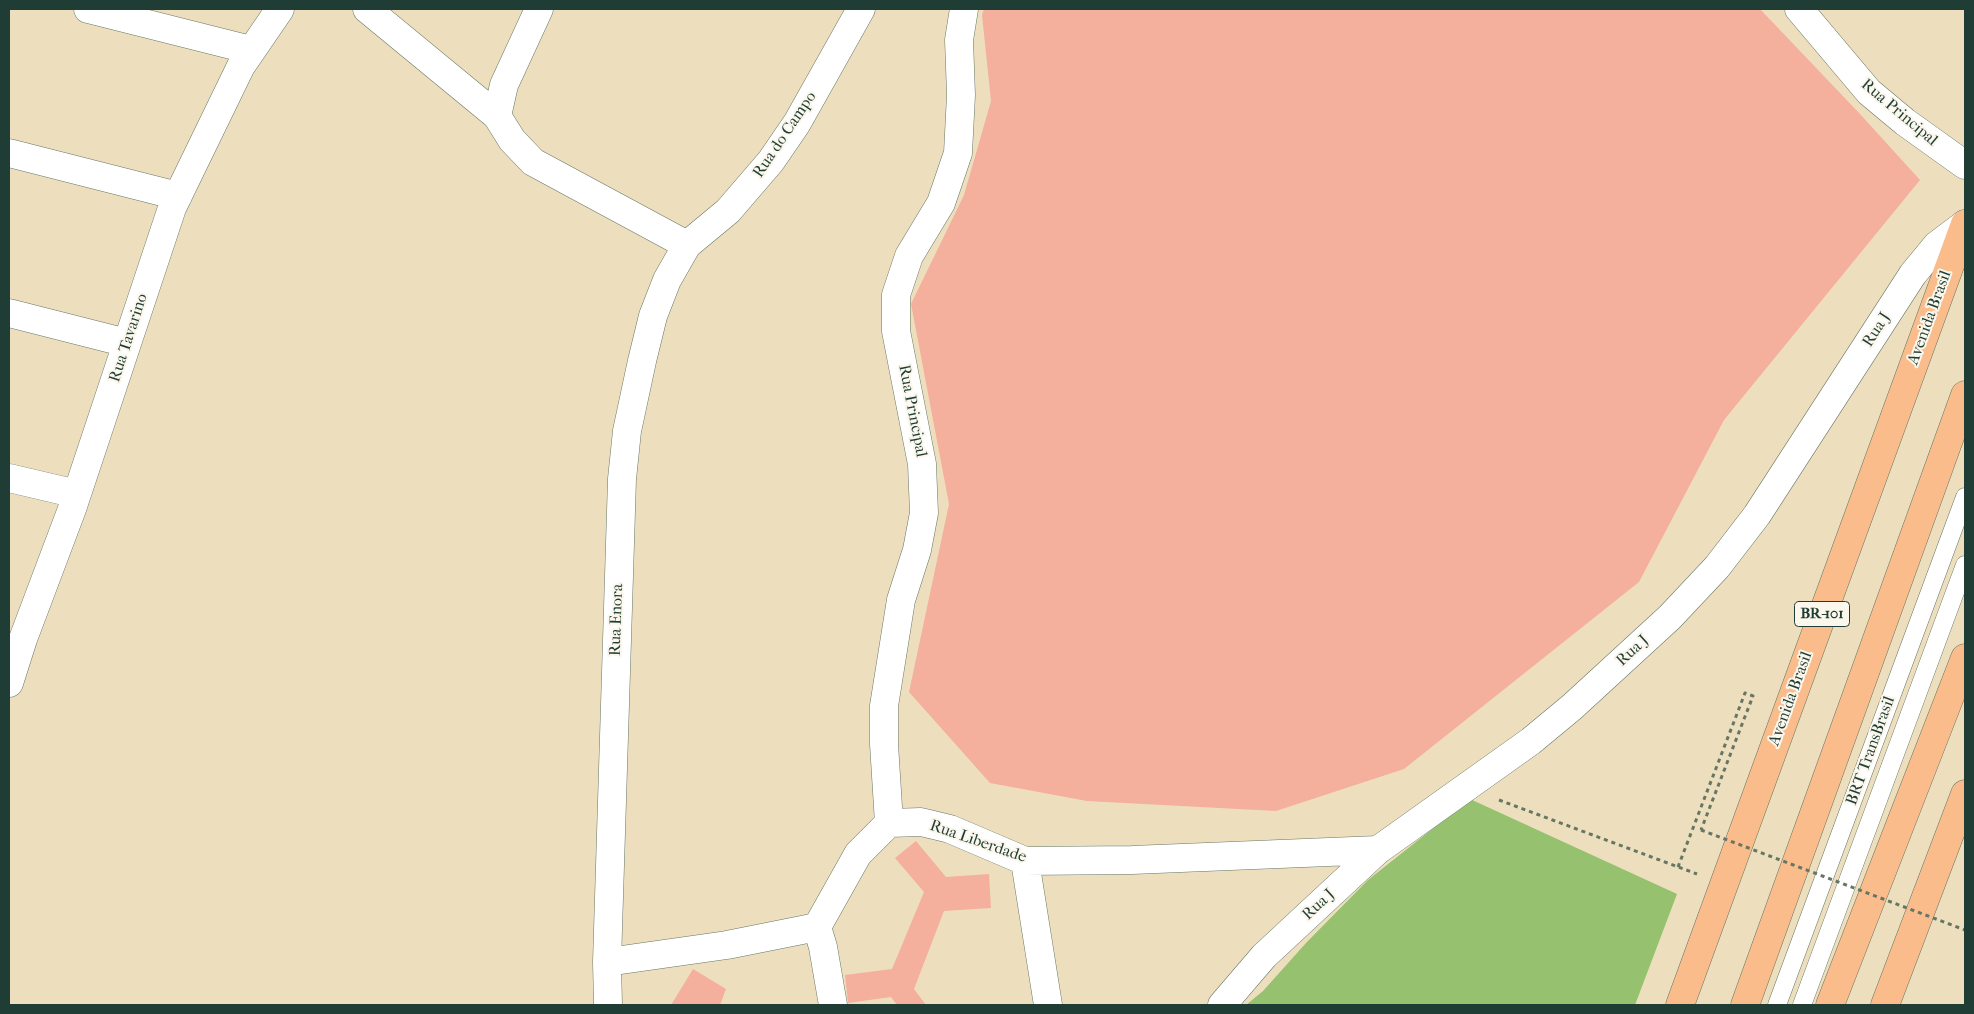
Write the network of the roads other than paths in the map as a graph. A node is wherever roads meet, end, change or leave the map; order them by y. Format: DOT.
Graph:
graph roads {
  1 [pos="88,9"];
  2 [pos="280,9"];
  3 [pos="367,9"];
  4 [pos="539,9"];
  5 [pos="861,9"];
  6 [pos="964,9"];
  7 [pos="1799,9"];
  8 [pos="251,50"];
  9 [pos="497,116"];
  10 [pos="9,153"];
  11 [pos="1965,165"];
  12 [pos="178,196"];
  13 [pos="1965,224"];
  14 [pos="687,245"];
  15 [pos="9,313"];
  16 [pos="127,343"];
  17 [pos="1965,395"];
  18 [pos="9,478"];
  19 [pos="77,494"];
  20 [pos="1965,497"];
  21 [pos="1965,565"];
  22 [pos="16,637"];
  23 [pos="1965,658"];
  24 [pos="9,683"];
  25 [pos="1965,794"];
  26 [pos="889,824"];
  27 [pos="1378,850"];
  28 [pos="1025,861"];
  29 [pos="817,927"];
  30 [pos="608,962"];
  31 [pos="608,1005"];
  32 [pos="833,1005"];
  33 [pos="1048,1005"];
  34 [pos="1222,1005"];
  35 [pos="1680,1005"];
  36 [pos="1745,1005"];
  37 [pos="1777,1005"];
  38 [pos="1802,1005"];
  39 [pos="1830,1005"];
  40 [pos="1886,1005"];
  1 -- 8 [label="street"];
  2 -- 8 [label="street, Rua Tavarino"];
  3 -- 9 [label="street"];
  4 -- 9 [label="street"];
  5 -- 14 [label="street, Rua do Campo"];
  6 -- 26 [label="street, Rua Principal"];
  7 -- 11 [label="street, Rua Principal"];
  8 -- 12 [label="street, Rua Tavarino"];
  9 -- 14 [label="street"];
  10 -- 12 [label="street"];
  12 -- 16 [label="street, Rua Tavarino"];
  13 -- 27 [label="street, Rua J"];
  13 -- 35 [label="highway, Avenida Brasil / BR-101"];
  14 -- 30 [label="street, Rua Enora"];
  15 -- 16 [label="street"];
  16 -- 19 [label="street, Rua Tavarino"];
  17 -- 36 [label="highway"];
  18 -- 19 [label="street"];
  19 -- 22 [label="street, Rua Tavarino"];
  20 -- 37 [label="lane, BRT TransBrasil"];
  21 -- 38 [label="lane, BRT TransBrasil"];
  22 -- 24 [label="street, Rua Tavarino"];
  23 -- 39 [label="highway"];
  25 -- 40 [label="highway"];
  26 -- 28 [label="street, Rua Liberdade"];
  26 -- 29 [label="street"];
  27 -- 28 [label="street, Rua Liberdade"];
  27 -- 34 [label="street, Rua J"];
  28 -- 33 [label="street"];
  29 -- 30 [label="street"];
  29 -- 32 [label="street"];
  30 -- 31 [label="street, Rua Enora"];
}
